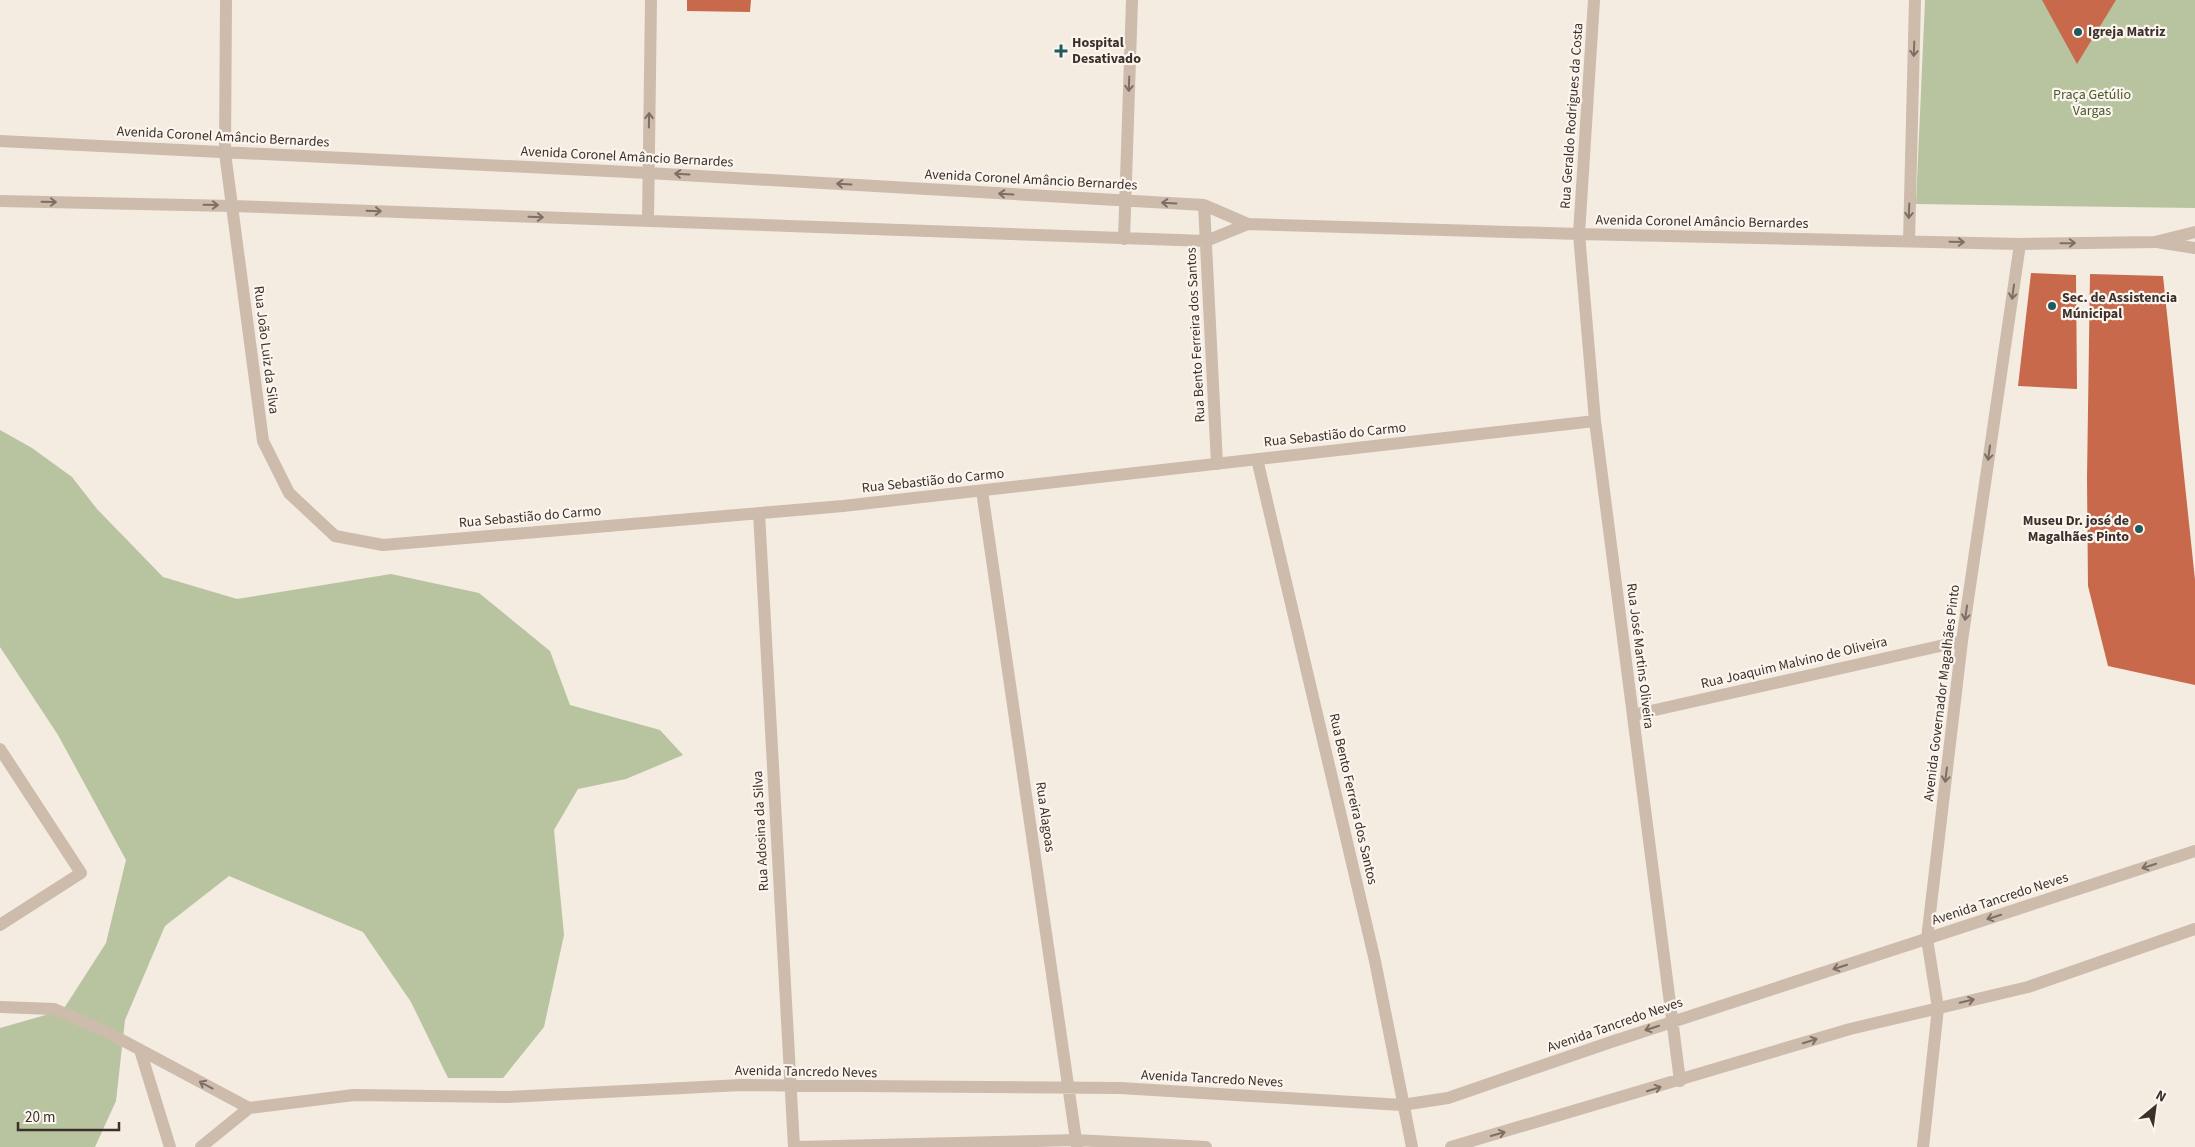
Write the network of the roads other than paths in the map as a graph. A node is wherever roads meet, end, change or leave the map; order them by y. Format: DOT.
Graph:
graph roads {
  1 [pos="226,0"];
  2 [pos="651,0"];
  3 [pos="1132,0"];
  4 [pos="1594,0"];
  5 [pos="1915,0"];
  6 [pos="0,141"];
  7 [pos="225,153"];
  8 [pos="648,172"];
  9 [pos="1125,200"];
  10 [pos="0,201"];
  11 [pos="1204,205"];
  12 [pos="232,206"];
  13 [pos="648,221"];
  14 [pos="1248,224"];
  15 [pos="2195,232"];
  16 [pos="1579,234"];
  17 [pos="1124,239"];
  18 [pos="1206,241"];
  19 [pos="1909,241"];
  20 [pos="2155,242"];
  21 [pos="2020,244"];
  22 [pos="2195,248"];
  23 [pos="1596,421"];
  24 [pos="1257,459"];
  25 [pos="1217,464"];
  26 [pos="982,491"];
  27 [pos="289,493"];
  28 [pos="759,513"];
  29 [pos="1962,641"];
  30 [pos="1633,715"];
  31 [pos="0,749"];
  32 [pos="2195,851"];
  33 [pos="0,925"];
  34 [pos="2195,929"];
  35 [pos="1927,939"];
  36 [pos="0,1007"];
  37 [pos="1938,1008"];
  38 [pos="1671,1022"];
  39 [pos="140,1050"];
  40 [pos="1680,1081"];
  41 [pos="790,1087"];
  42 [pos="1069,1088"];
  43 [pos="1402,1105"];
  44 [pos="250,1108"];
  45 [pos="1077,1144"];
  46 [pos="170,1147"];
  47 [pos="201,1147"];
  48 [pos="796,1147"];
  49 [pos="1206,1147"];
  50 [pos="1412,1147"];
  51 [pos="1451,1147"];
  52 [pos="1923,1147"];
  1 -- 7 [label="street, Rua João Luiz da Silva"];
  8 -- 2 [label="street, one-way"];
  3 -- 9 [label="street, one-way"];
  4 -- 16 [label="street, Rua Geraldo Rodrigues da Costa"];
  5 -- 19 [label="street, one-way"];
  6 -- 7 [label="street, Avenida Coronel Amâncio Bernardes"];
  7 -- 8 [label="street, Avenida Coronel Amâncio Bernardes"];
  7 -- 12 [label="street, Rua João Luiz da Silva"];
  9 -- 8 [label="street, Avenida Coronel Amâncio Bernardes, one-way"];
  8 -- 13 [label="street"];
  11 -- 9 [label="street, Avenida Coronel Amâncio Bernardes, one-way"];
  9 -- 17 [label="street"];
  10 -- 12 [label="street, Avenida Coronel Amâncio Bernardes, one-way"];
  11 -- 14 [label="street, Avenida Coronel Amâncio Bernardes"];
  11 -- 18 [label="street, Rua Bento Ferreira dos Santos"];
  12 -- 13 [label="street, Avenida Coronel Amâncio Bernardes, one-way"];
  12 -- 27 [label="street, Rua João Luiz da Silva"];
  13 -- 17 [label="street, Avenida Coronel Amâncio Bernardes"];
  14 -- 16 [label="street, Avenida Coronel Amâncio Bernardes"];
  14 -- 18 [label="street, Avenida Coronel Amâncio Bernardes"];
  15 -- 20 [label="street, Avenida Coronel Amâncio Bernardes"];
  16 -- 19 [label="street, Avenida Coronel Amâncio Bernardes"];
  16 -- 23 [label="street, Rua José Martins Oliveira"];
  17 -- 18 [label="street, Avenida Coronel Amâncio Bernardes"];
  18 -- 25 [label="street, Rua Bento Ferreira dos Santos"];
  19 -- 21 [label="street, Avenida Coronel Amâncio Bernardes, one-way"];
  21 -- 20 [label="street, Avenida Coronel Amâncio Bernardes, one-way"];
  20 -- 22 [label="street, Avenida Coronel Amâncio Bernardes"];
  21 -- 29 [label="street, Avenida Governador Magalhães Pinto, one-way"];
  23 -- 24 [label="street, Rua Sebastião do Carmo"];
  23 -- 30 [label="street, Rua José Martins Oliveira"];
  24 -- 25 [label="street, Rua Sebastião do Carmo"];
  24 -- 43 [label="street, Rua Bento Ferreira dos Santos"];
  25 -- 26 [label="street, Rua Sebastião do Carmo"];
  26 -- 28 [label="street, Rua Sebastião do Carmo"];
  26 -- 42 [label="street, Rua Alagoas"];
  27 -- 28 [label="street, Rua Sebastião do Carmo"];
  28 -- 41 [label="street, Rua Adosina da Silva"];
  29 -- 30 [label="street, Rua Joaquim Malvino de Oliveira"];
  29 -- 35 [label="street, Avenida Governador Magalhães Pinto, one-way"];
  30 -- 38 [label="street, Rua José Martins Oliveira"];
  31 -- 33 [label="street"];
  32 -- 35 [label="street, Avenida Tancredo Neves, one-way"];
  37 -- 34 [label="street, one-way"];
  35 -- 37 [label="street, Avenida Governador Magalhães Pinto"];
  35 -- 38 [label="street, Avenida Tancredo Neves, one-way"];
  36 -- 39 [label="street"];
  40 -- 37 [label="street, one-way"];
  37 -- 52 [label="street, Avenida Governador Magalhães Pinto"];
  38 -- 40 [label="street, Rua José Martins Oliveira"];
  38 -- 43 [label="street, Avenida Tancredo Neves, one-way"];
  44 -- 39 [label="street, one-way"];
  39 -- 46 [label="street"];
  51 -- 40 [label="street, one-way"];
  41 -- 42 [label="street, Avenida Tancredo Neves"];
  41 -- 44 [label="street, Avenida Tancredo Neves"];
  41 -- 48 [label="street, Rua Adosina da Silva"];
  42 -- 43 [label="street, Avenida Tancredo Neves"];
  42 -- 45 [label="street, Rua Alagoas"];
  43 -- 50 [label="street, Rua Bento Ferreira dos Santos"];
  44 -- 47 [label="street"];
  45 -- 48 [label="street"];
  45 -- 49 [label="street"];
}
